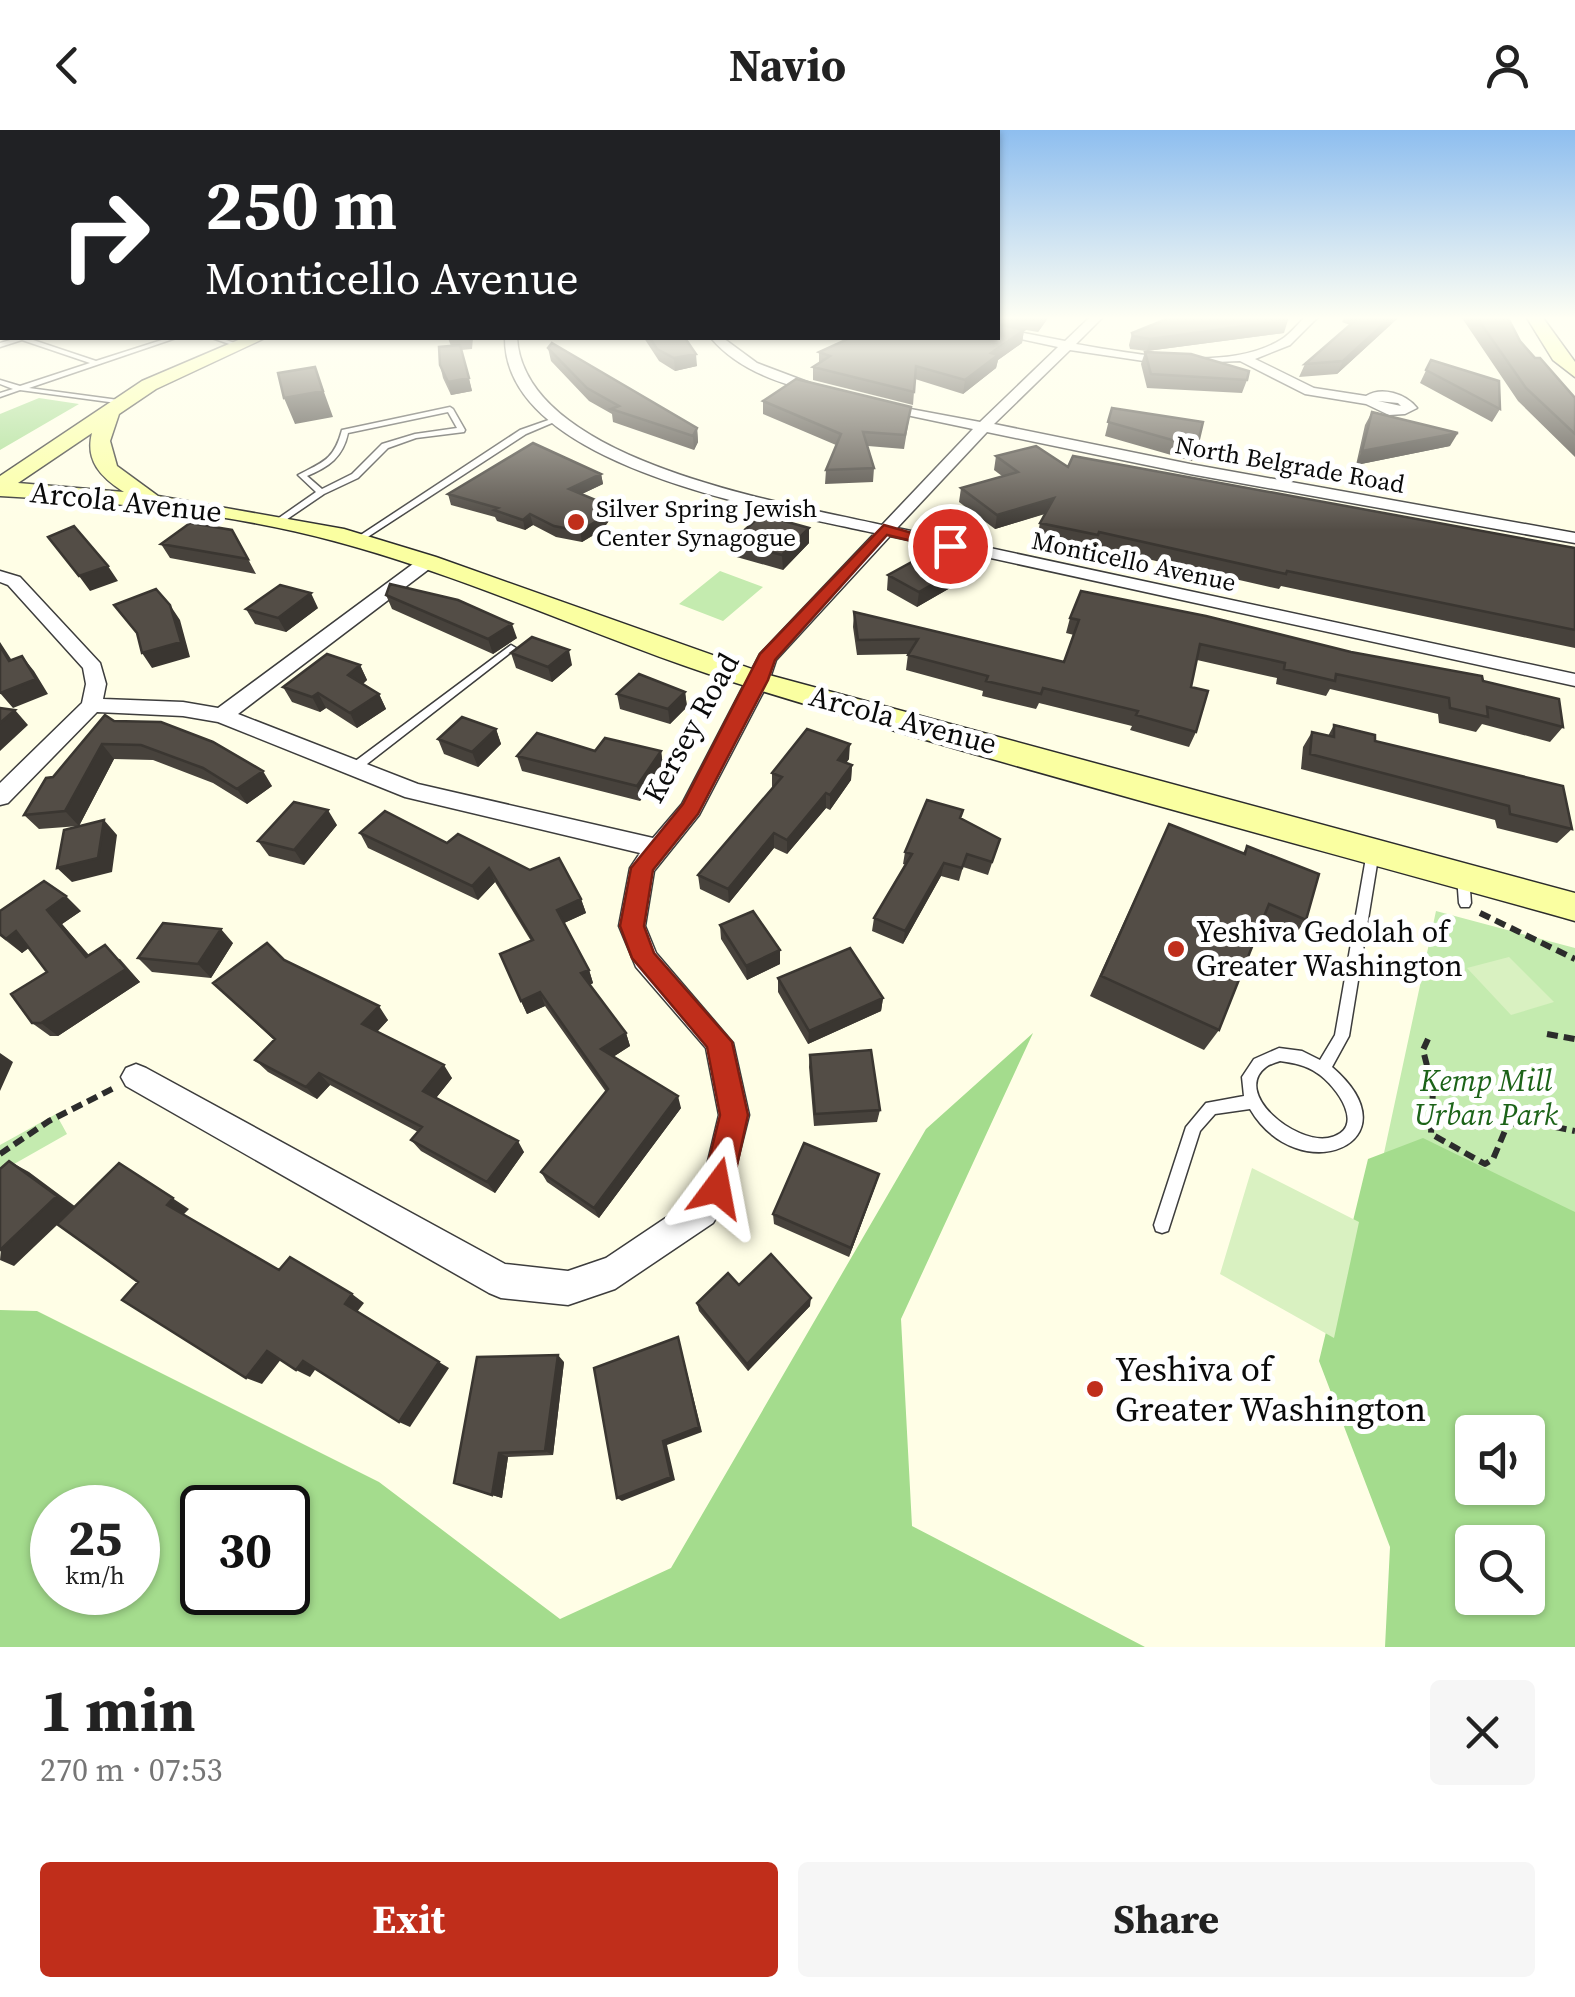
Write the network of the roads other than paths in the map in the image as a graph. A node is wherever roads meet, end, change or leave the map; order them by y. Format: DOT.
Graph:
graph roads {
  1 [pos="23,389"];
  2 [pos="143,389"];
  3 [pos="527,389"];
  4 [pos="821,389"];
  5 [pos="1023,389"];
  6 [pos="1306,389"];
  7 [pos="1370,401"];
  8 [pos="118,405"];
  9 [pos="557,419"];
  10 [pos="981,429"];
  11 [pos="0,488"];
  12 [pos="320,492"];
  13 [pos="161,503"];
  14 [pos="277,522"];
  15 [pos="884,530"];
  16 [pos="1575,538"];
  17 [pos="356,540"];
  18 [pos="427,562"];
  19 [pos="0,576"];
  20 [pos="511,648"];
  21 [pos="759,680"];
  22 [pos="1575,680"];
  23 [pos="92,705"];
  24 [pos="222,716"];
  25 [pos="354,768"];
  26 [pos="0,797"];
  27 [pos="656,848"];
  28 [pos="1374,849"];
  29 [pos="1575,906"];
  30 [pos="1324,1067"];
  31 [pos="136,1077"];
  32 [pos="1253,1102"];
  33 [pos="1162,1225"];
  1 -- 8 [label="lane"];
  2 -- 8 [label="street"];
  3 -- 9 [label="street, Monticello Avenue"];
  4 -- 10 [label="street, North Belgrade Road"];
  5 -- 10 [label="street, Kersey Road"];
  6 -- 7 [label="street"];
  8 -- 11 [label="street"];
  8 -- 13 [label="street"];
  9 -- 15 [label="street, Monticello Avenue"];
  9 -- 17 [label="lane"];
  10 -- 15 [label="street, Kersey Road"];
  10 -- 16 [label="street, North Belgrade Road"];
  11 -- 13 [label="street, Arcola Avenue"];
  12 -- 12 [label="lane"];
  12 -- 14 [label="lane"];
  13 -- 14 [label="street, Arcola Avenue"];
  14 -- 17 [label="street, Arcola Avenue"];
  15 -- 21 [label="street, Kersey Road"];
  15 -- 22 [label="street, Monticello Avenue"];
  17 -- 18 [label="street, Arcola Avenue"];
  18 -- 21 [label="street, Arcola Avenue"];
  18 -- 24 [label="street"];
  19 -- 23 [label="street"];
  20 -- 25 [label="lane"];
  21 -- 27 [label="street, Kersey Road"];
  21 -- 28 [label="street, Arcola Avenue"];
  23 -- 24 [label="street"];
  23 -- 26 [label="street"];
  24 -- 25 [label="street"];
  25 -- 27 [label="street"];
  27 -- 31 [label="street, Kersey Road"];
  28 -- 29 [label="street, Arcola Avenue"];
  28 -- 30 [label="lane"];
  30 -- 32 [label="lane"];
  30 -- 32 [label="lane"];
  32 -- 33 [label="lane"];
}
